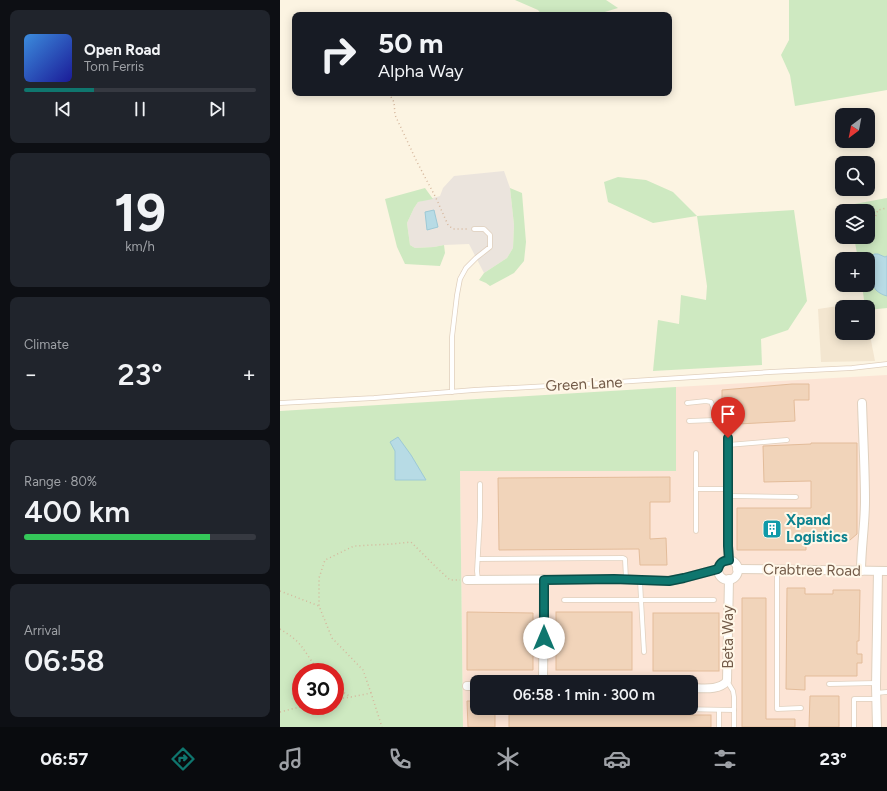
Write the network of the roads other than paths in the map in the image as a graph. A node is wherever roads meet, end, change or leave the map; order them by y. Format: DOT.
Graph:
graph roads {
  1 [pos="474,229"];
  2 [pos="887,364"];
  3 [pos="452,392"];
  4 [pos="280,403"];
  5 [pos="686,403"];
  6 [pos="862,403"];
  7 [pos="715,420"];
  8 [pos="689,421"];
  9 [pos="787,440"];
  10 [pos="728,441"];
  11 [pos="696,453"];
  12 [pos="480,484"];
  13 [pos="696,490"];
  14 [pos="728,492"];
  15 [pos="796,497"];
  16 [pos="696,531"];
  17 [pos="478,559"];
  18 [pos="729,560"];
  19 [pos="718,569"];
  20 [pos="737,569"];
  21 [pos="778,570"];
  22 [pos="878,571"];
  23 [pos="887,571"];
  24 [pos="861,572"];
  25 [pos="729,579"];
  26 [pos="467,580"];
  27 [pos="478,580"];
  28 [pos="544,580"];
  29 [pos="626,580"];
  30 [pos="640,580"];
  31 [pos="564,600"];
  32 [pos="641,600"];
  33 [pos="714,600"];
  34 [pos="644,652"];
  35 [pos="543,675"];
  36 [pos="727,681"];
  37 [pos="876,683"];
  38 [pos="829,684"];
  39 [pos="698,688"];
  40 [pos="887,692"];
  41 [pos="876,696"];
  42 [pos="801,708"];
  43 [pos="698,709"];
  44 [pos="719,710"];
  45 [pos="734,710"];
  46 [pos="719,727"];
  47 [pos="734,727"];
  48 [pos="854,727"];
  49 [pos="877,727"];
  1 -- 3 [label="lane"];
  2 -- 3 [label="lane, Green Lane"];
  3 -- 4 [label="lane, Green Lane"];
  5 -- 7 [label="lane"];
  6 -- 24 [label="street"];
  7 -- 8 [label="lane"];
  7 -- 10 [label="lane"];
  9 -- 10 [label="lane"];
  10 -- 14 [label="street"];
  11 -- 13 [label="lane"];
  12 -- 17 [label="lane"];
  13 -- 14 [label="lane"];
  13 -- 16 [label="lane"];
  14 -- 15 [label="lane"];
  14 -- 18 [label="street"];
  17 -- 27 [label="lane"];
  17 -- 29 [label="lane"];
  18 -- 19 [label="street"];
  18 -- 20 [label="street"];
  19 -- 25 [label="street"];
  19 -- 30 [label="street"];
  20 -- 21 [label="street, Crabtree Road"];
  20 -- 25 [label="street"];
  21 -- 24 [label="street, Crabtree Road"];
  21 -- 42 [label="lane"];
  22 -- 23 [label="street, Crabtree Road"];
  22 -- 24 [label="street, Crabtree Road"];
  22 -- 37 [label="street"];
  25 -- 36 [label="street, Beta Way"];
  26 -- 27 [label="street"];
  27 -- 28 [label="street"];
  28 -- 29 [label="street"];
  28 -- 35 [label="street"];
  29 -- 30 [label="street"];
  30 -- 32 [label="lane"];
  31 -- 32 [label="lane"];
  32 -- 33 [label="lane"];
  32 -- 34 [label="lane"];
  36 -- 39 [label="street, Beta Way"];
  36 -- 45 [label="lane"];
  37 -- 38 [label="lane"];
  37 -- 41 [label="street"];
  40 -- 41 [label="lane"];
  41 -- 48 [label="lane"];
  41 -- 49 [label="street"];
  43 -- 44 [label="lane"];
  44 -- 45 [label="lane"];
  44 -- 46 [label="lane"];
  45 -- 47 [label="lane"];
}
